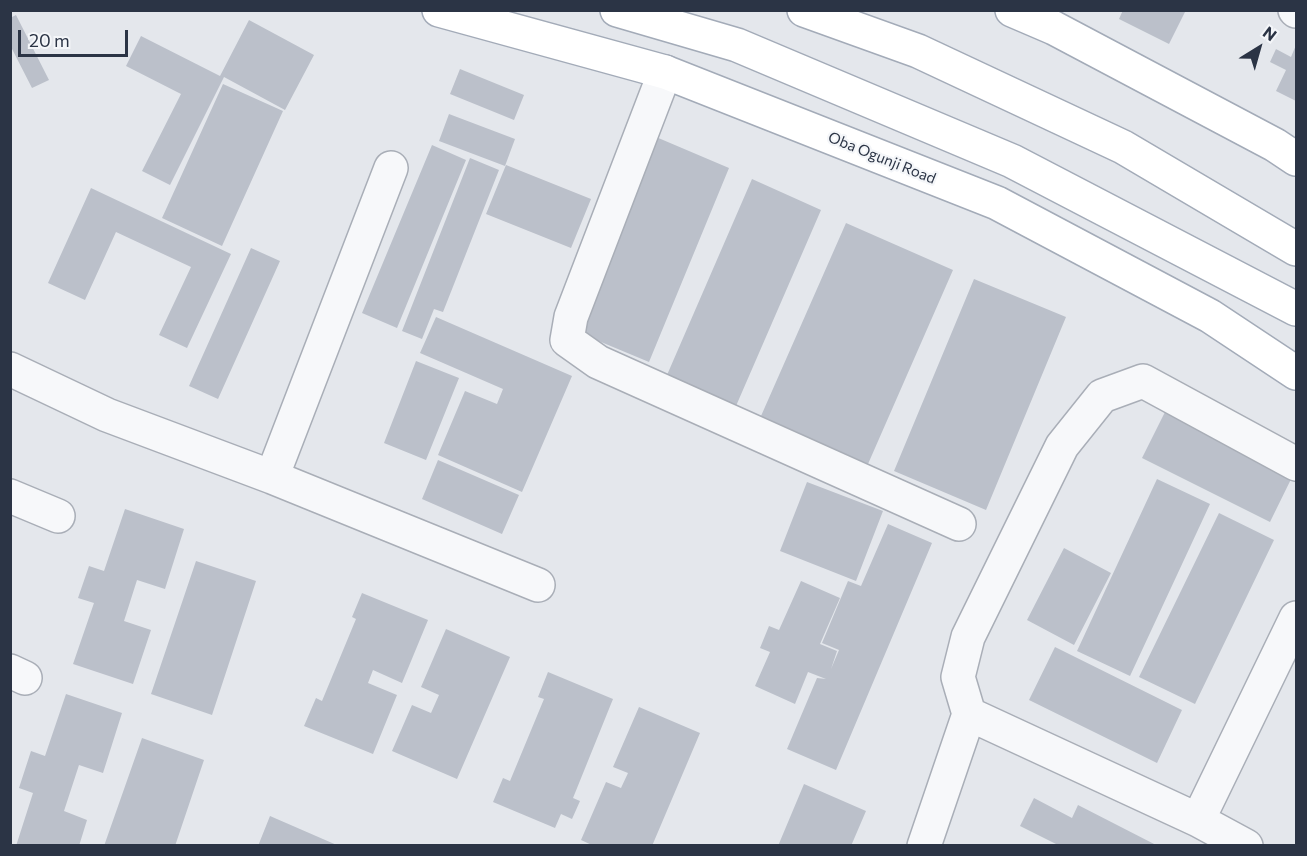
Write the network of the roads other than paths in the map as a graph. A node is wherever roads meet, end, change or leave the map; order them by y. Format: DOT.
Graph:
graph roads {
  1 [pos="439,10"];
  2 [pos="617,10"];
  3 [pos="804,10"];
  4 [pos="1012,10"];
  5 [pos="665,72"];
  6 [pos="1296,159"];
  7 [pos="391,168"];
  8 [pos="1296,249"];
  9 [pos="1296,309"];
  10 [pos="10,369"];
  11 [pos="1296,373"];
  12 [pos="1296,464"];
  13 [pos="272,477"];
  14 [pos="10,496"];
  15 [pos="58,516"];
  16 [pos="959,524"];
  17 [pos="538,585"];
  18 [pos="1296,618"];
  19 [pos="969,714"];
  20 [pos="1198,820"];
  21 [pos="924,846"];
  22 [pos="1246,846"];
  1 -- 5 [label="main road, Oba Ogunji Road"];
  2 -- 9 [label="main road"];
  3 -- 8 [label="main road"];
  4 -- 6 [label="main road"];
  5 -- 11 [label="main road, Oba Ogunji Road"];
  5 -- 16 [label="street"];
  7 -- 13 [label="street"];
  10 -- 13 [label="street"];
  12 -- 19 [label="street"];
  13 -- 17 [label="street"];
  14 -- 15 [label="street"];
  18 -- 20 [label="street"];
  19 -- 20 [label="street"];
  19 -- 21 [label="street"];
  20 -- 22 [label="street"];
}
